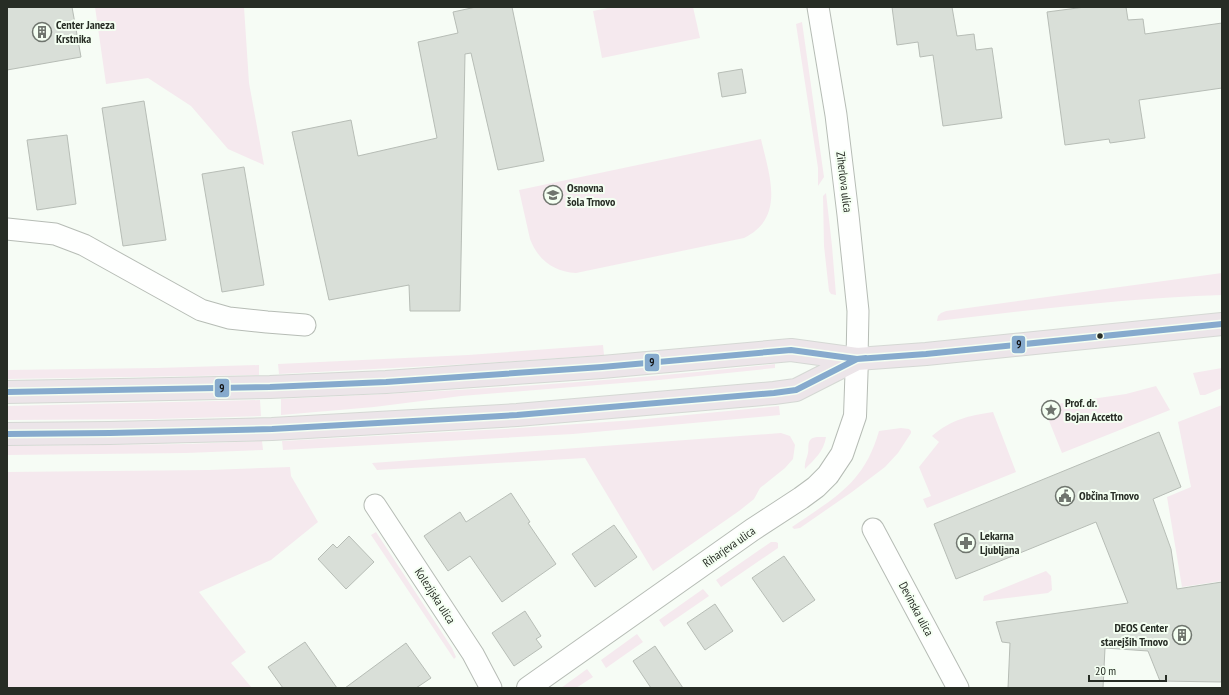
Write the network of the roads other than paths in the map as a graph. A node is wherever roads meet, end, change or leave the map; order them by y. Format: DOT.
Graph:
graph roads {
  1 [pos="818,7"];
  2 [pos="7,228"];
  3 [pos="1222,324"];
  4 [pos="305,325"];
  5 [pos="857,359"];
  6 [pos="7,392"];
  7 [pos="7,434"];
  8 [pos="375,505"];
  9 [pos="873,529"];
  10 [pos="491,688"];
  11 [pos="528,688"];
  12 [pos="958,688"];
  1 -- 5 [label="street, Ziherlova ulica"];
  2 -- 4 [label="street"];
  3 -- 5 [label="main road"];
  5 -- 6 [label="main road"];
  5 -- 7 [label="main road"];
  5 -- 11 [label="street, Riharjeva ulica"];
  8 -- 10 [label="street, Kolezijska ulica"];
  9 -- 12 [label="street, Devinska ulica"];
}
